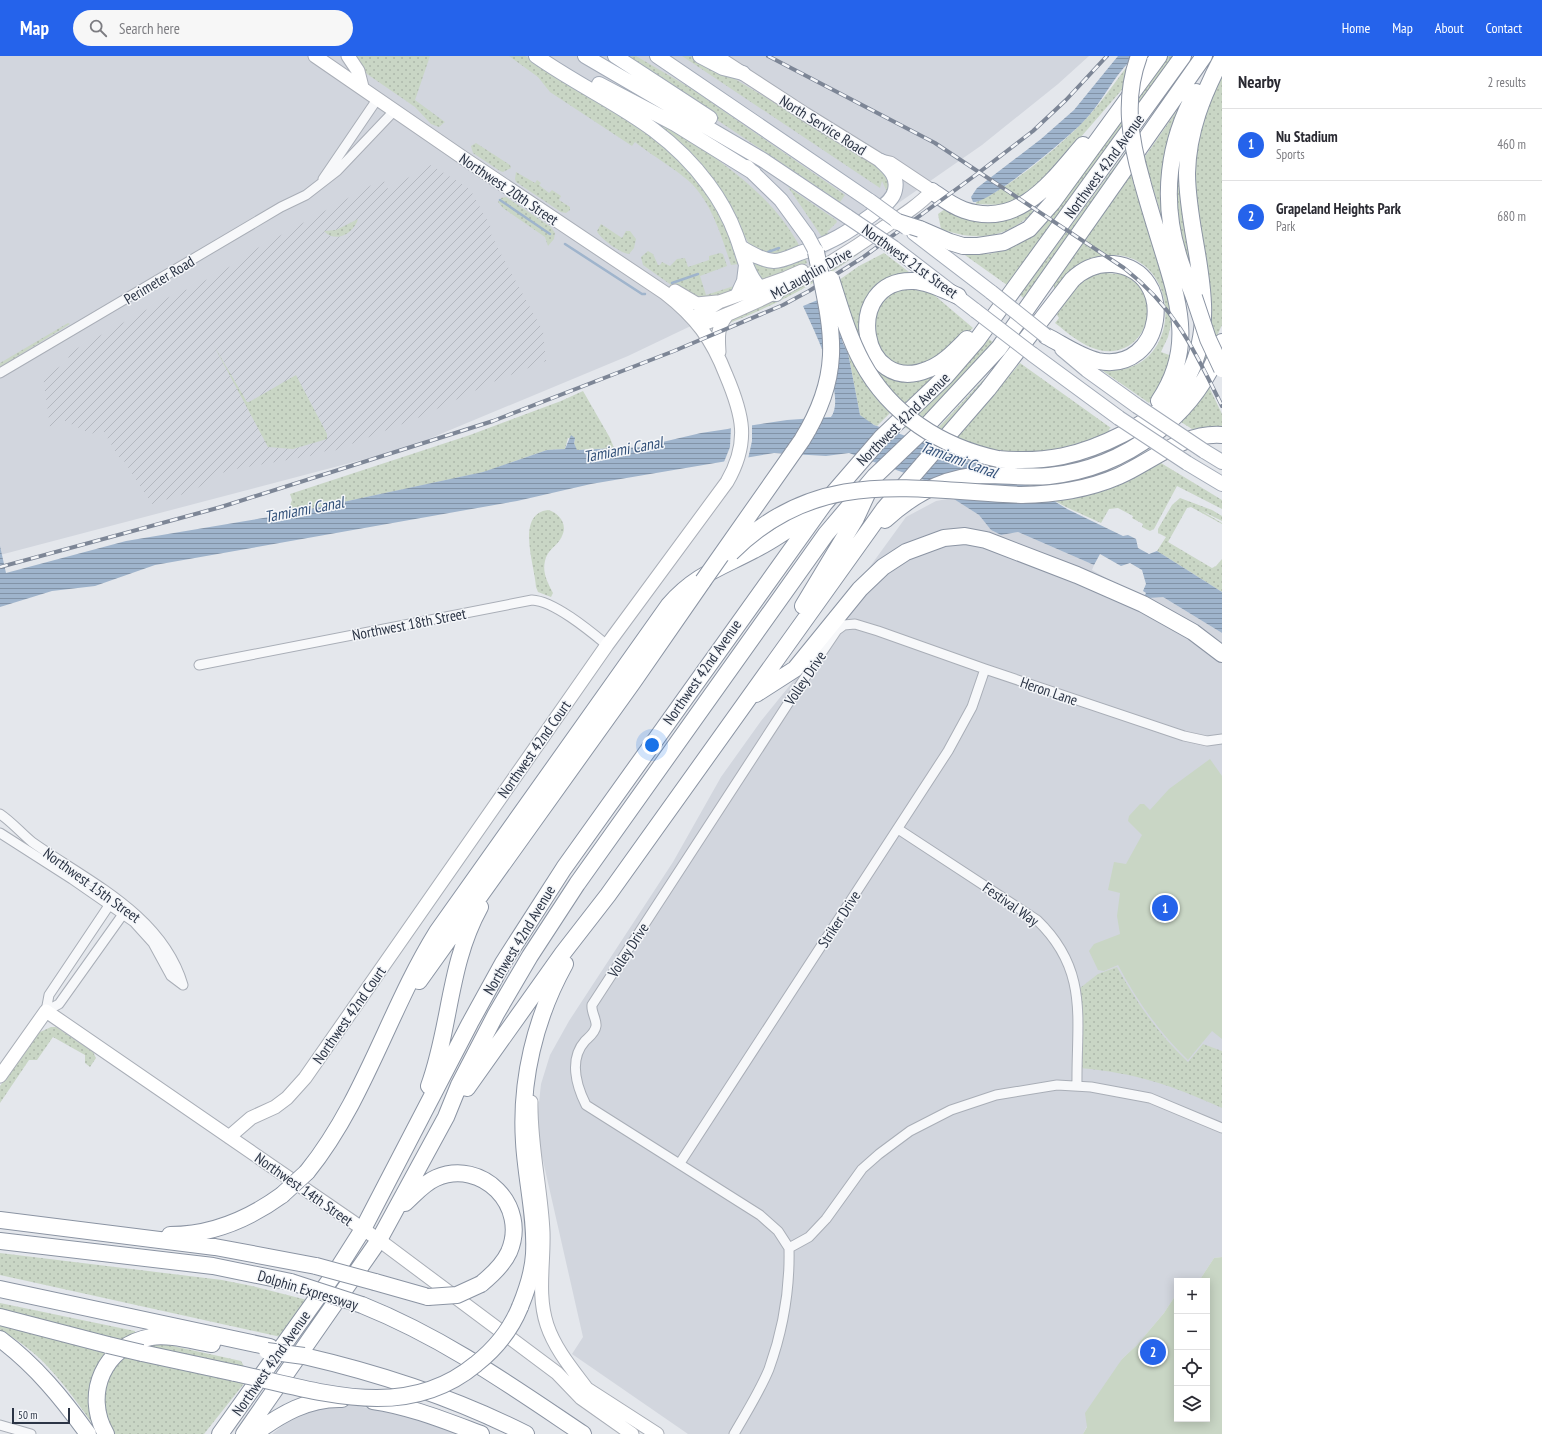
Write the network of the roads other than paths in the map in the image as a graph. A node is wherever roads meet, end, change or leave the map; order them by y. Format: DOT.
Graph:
graph roads {
  1 [pos="348,56"];
  2 [pos="536,56"];
  3 [pos="545,56"];
  4 [pos="585,56"];
  5 [pos="615,56"];
  6 [pos="646,56"];
  7 [pos="657,56"];
  8 [pos="700,56"];
  9 [pos="716,56"];
  10 [pos="1139,56"];
  11 [pos="1159,56"];
  12 [pos="1183,56"];
  13 [pos="1204,56"];
  14 [pos="1221,57"];
  15 [pos="321,58"];
  16 [pos="742,73"];
  17 [pos="362,87"];
  18 [pos="705,89"];
  19 [pos="378,98"];
  20 [pos="395,110"];
  21 [pos="1120,110"];
  22 [pos="716,133"];
  23 [pos="881,161"];
  24 [pos="780,170"];
  25 [pos="754,173"];
  26 [pos="318,187"];
  27 [pos="927,188"];
  28 [pos="898,222"];
  29 [pos="917,231"];
  30 [pos="740,247"];
  31 [pos="816,252"];
  32 [pos="746,266"];
  33 [pos="628,268"];
  34 [pos="759,287"];
  35 [pos="738,294"];
  36 [pos="776,294"];
  37 [pos="958,296"];
  38 [pos="719,302"];
  39 [pos="727,315"];
  40 [pos="992,320"];
  41 [pos="697,322"];
  42 [pos="1046,336"];
  43 [pos="1222,342"];
  44 [pos="719,356"];
  45 [pos="1222,369"];
  46 [pos="0,373"];
  47 [pos="1145,423"];
  48 [pos="1222,435"];
  49 [pos="1222,462"];
  50 [pos="875,476"];
  51 [pos="1222,484"];
  52 [pos="824,504"];
  53 [pos="861,542"];
  54 [pos="703,581"];
  55 [pos="878,631"];
  56 [pos="607,645"];
  57 [pos="781,652"];
  58 [pos="1222,654"];
  59 [pos="199,665"];
  60 [pos="985,669"];
  61 [pos="748,699"];
  62 [pos="1222,739"];
  63 [pos="0,814"];
  64 [pos="898,829"];
  65 [pos="0,833"];
  66 [pos="507,859"];
  67 [pos="608,895"];
  68 [pos="112,901"];
  69 [pos="125,911"];
  70 [pos="86,938"];
  71 [pos="100,947"];
  72 [pos="46,1011"];
  73 [pos="543,1011"];
  74 [pos="385,1035"];
  75 [pos="0,1076"];
  76 [pos="1077,1086"];
  77 [pos="446,1117"];
  78 [pos="1222,1128"];
  79 [pos="414,1129"];
  80 [pos="229,1137"];
  81 [pos="680,1163"];
  82 [pos="392,1218"];
  83 [pos="0,1220"];
  84 [pos="363,1230"];
  85 [pos="128,1235"];
  86 [pos="379,1240"];
  87 [pos="0,1241"];
  88 [pos="789,1248"];
  89 [pos="0,1288"];
  90 [pos="0,1317"];
  91 [pos="0,1339"];
  92 [pos="269,1349"];
  93 [pos="557,1373"];
  94 [pos="587,1389"];
  95 [pos="0,1425"];
  96 [pos="220,1433"];
  97 [pos="31,1434"];
  98 [pos="88,1434"];
  99 [pos="106,1434"];
  100 [pos="244,1434"];
  101 [pos="254,1434"];
  102 [pos="481,1434"];
  103 [pos="526,1434"];
  104 [pos="583,1434"];
  105 [pos="632,1434"];
  106 [pos="657,1434"];
  107 [pos="734,1434"];
  1 -- 17 [label="street"];
  2 -- 30 [label="main road"];
  3 -- 25 [label="main road"];
  4 -- 22 [label="main road, Northwest 21st Street"];
  5 -- 24 [label="main road"];
  6 -- 18 [label="main road"];
  7 -- 18 [label="main road, Northwest 21st Street"];
  8 -- 16 [label="main road"];
  9 -- 16 [label="street, North Service Road"];
  10 -- 47 [label="highway, bridge"];
  11 -- 21 [label="highway"];
  12 -- 40 [label="highway, Northwest 42nd Avenue"];
  13 -- 50 [label="highway, Northwest 42nd Avenue"];
  14 -- 45 [label="highway, bridge"];
  14 -- 47 [label="highway"];
  15 -- 17 [label="street, Northwest 20th Street"];
  16 -- 23 [label="street, North Service Road"];
  17 -- 19 [label="street, Northwest 20th Street"];
  18 -- 28 [label="main road, Northwest 21st Street, bridge"];
  19 -- 20 [label="street, Northwest 20th Street"];
  19 -- 26 [label="street, Perimeter Road"];
  20 -- 26 [label="street, Perimeter Road"];
  20 -- 33 [label="street, Northwest 20th Street"];
  21 -- 27 [label="highway"];
  21 -- 29 [label="highway"];
  22 -- 24 [label="main road, Northwest 21st Street"];
  22 -- 25 [label="main road"];
  23 -- 27 [label="street, North Service Road"];
  23 -- 30 [label="main road"];
  24 -- 37 [label="main road, Northwest 21st Street, bridge"];
  25 -- 31 [label="main road, bridge"];
  26 -- 46 [label="street, Perimeter Road"];
  27 -- 34 [label="street, McLaughlin Drive"];
  27 -- 36 [label="street, McLaughlin Drive"];
  28 -- 29 [label="highway, bridge"];
  29 -- 42 [label="main road, Northwest 21st Street, bridge"];
  30 -- 32 [label="main road"];
  31 -- 47 [label="highway, bridge"];
  31 -- 54 [label="highway, bridge"];
  32 -- 34 [label="main road"];
  32 -- 35 [label="main road"];
  33 -- 38 [label="street"];
  33 -- 41 [label="street, Northwest 20th Street"];
  34 -- 35 [label="street, McLaughlin Drive"];
  34 -- 36 [label="main road"];
  35 -- 38 [label="street, McLaughlin Drive"];
  36 -- 39 [label="street, McLaughlin Drive"];
  37 -- 40 [label="highway"];
  37 -- 51 [label="main road, Northwest 21st Street, bridge"];
  38 -- 41 [label="street, McLaughlin Drive"];
  39 -- 41 [label="street, McLaughlin Drive"];
  39 -- 44 [label="street"];
  40 -- 52 [label="highway, Northwest 42nd Avenue"];
  41 -- 44 [label="street, Northwest 42nd Court"];
  42 -- 49 [label="main road, Northwest 21st Street, bridge"];
  42 -- 53 [label="highway"];
  43 -- 53 [label="highway"];
  44 -- 56 [label="street, Northwest 42nd Court"];
  48 -- 54 [label="highway, bridge"];
  50 -- 57 [label="highway"];
  50 -- 77 [label="highway, Northwest 42nd Avenue"];
  52 -- 74 [label="highway"];
  52 -- 79 [label="highway, Northwest 42nd Avenue"];
  53 -- 57 [label="highway"];
  54 -- 66 [label="highway"];
  55 -- 60 [label="street, Heron Lane"];
  55 -- 81 [label="street, Volley Drive"];
  56 -- 59 [label="street, Northwest 18th Street"];
  56 -- 80 [label="street, Northwest 42nd Court"];
  57 -- 61 [label="highway"];
  58 -- 61 [label="highway"];
  60 -- 62 [label="street, Heron Lane"];
  60 -- 64 [label="street, Striker Drive"];
  61 -- 67 [label="highway"];
  63 -- 68 [label="street, Northwest 15th Street"];
  64 -- 76 [label="street, Festival Way"];
  64 -- 81 [label="street, Striker Drive"];
  65 -- 68 [label="street, Northwest 15th Street"];
  66 -- 74 [label="highway"];
  66 -- 79 [label="highway"];
  67 -- 73 [label="highway"];
  67 -- 77 [label="highway"];
  68 -- 69 [label="street, Northwest 15th Street"];
  68 -- 70 [label="street"];
  69 -- 69 [label="street, Northwest 15th Street"];
  69 -- 71 [label="street"];
  70 -- 71 [label="street"];
  70 -- 72 [label="street"];
  71 -- 72 [label="street"];
  72 -- 75 [label="street"];
  72 -- 80 [label="street, Northwest 14th Street"];
  73 -- 90 [label="highway, bridge"];
  73 -- 94 [label="street"];
  74 -- 85 [label="highway, bridge"];
  76 -- 78 [label="street"];
  76 -- 88 [label="street"];
  77 -- 82 [label="highway, Northwest 42nd Avenue"];
  79 -- 84 [label="highway, Northwest 42nd Avenue"];
  80 -- 84 [label="street, Northwest 14th Street"];
  81 -- 88 [label="street, Volley Drive"];
  82 -- 85 [label="highway, bridge"];
  82 -- 86 [label="highway, Northwest 42nd Avenue"];
  83 -- 85 [label="highway"];
  84 -- 86 [label="street, Northwest 14th Street"];
  84 -- 96 [label="highway, Northwest 42nd Avenue"];
  86 -- 93 [label="street, Northwest 14th Street"];
  86 -- 100 [label="highway, Northwest 42nd Avenue"];
  87 -- 104 [label="highway, Dolphin Expressway, bridge"];
  88 -- 107 [label="street"];
  89 -- 92 [label="highway"];
  91 -- 98 [label="highway"];
  92 -- 99 [label="highway"];
  92 -- 103 [label="highway, bridge"];
  93 -- 94 [label="street, Northwest 14th Street"];
  93 -- 105 [label="street, Northwest 14th Street"];
  94 -- 106 [label="street, Northwest 14th Street"];
  95 -- 97 [label="street"];
  101 -- 102 [label="highway"];
}
